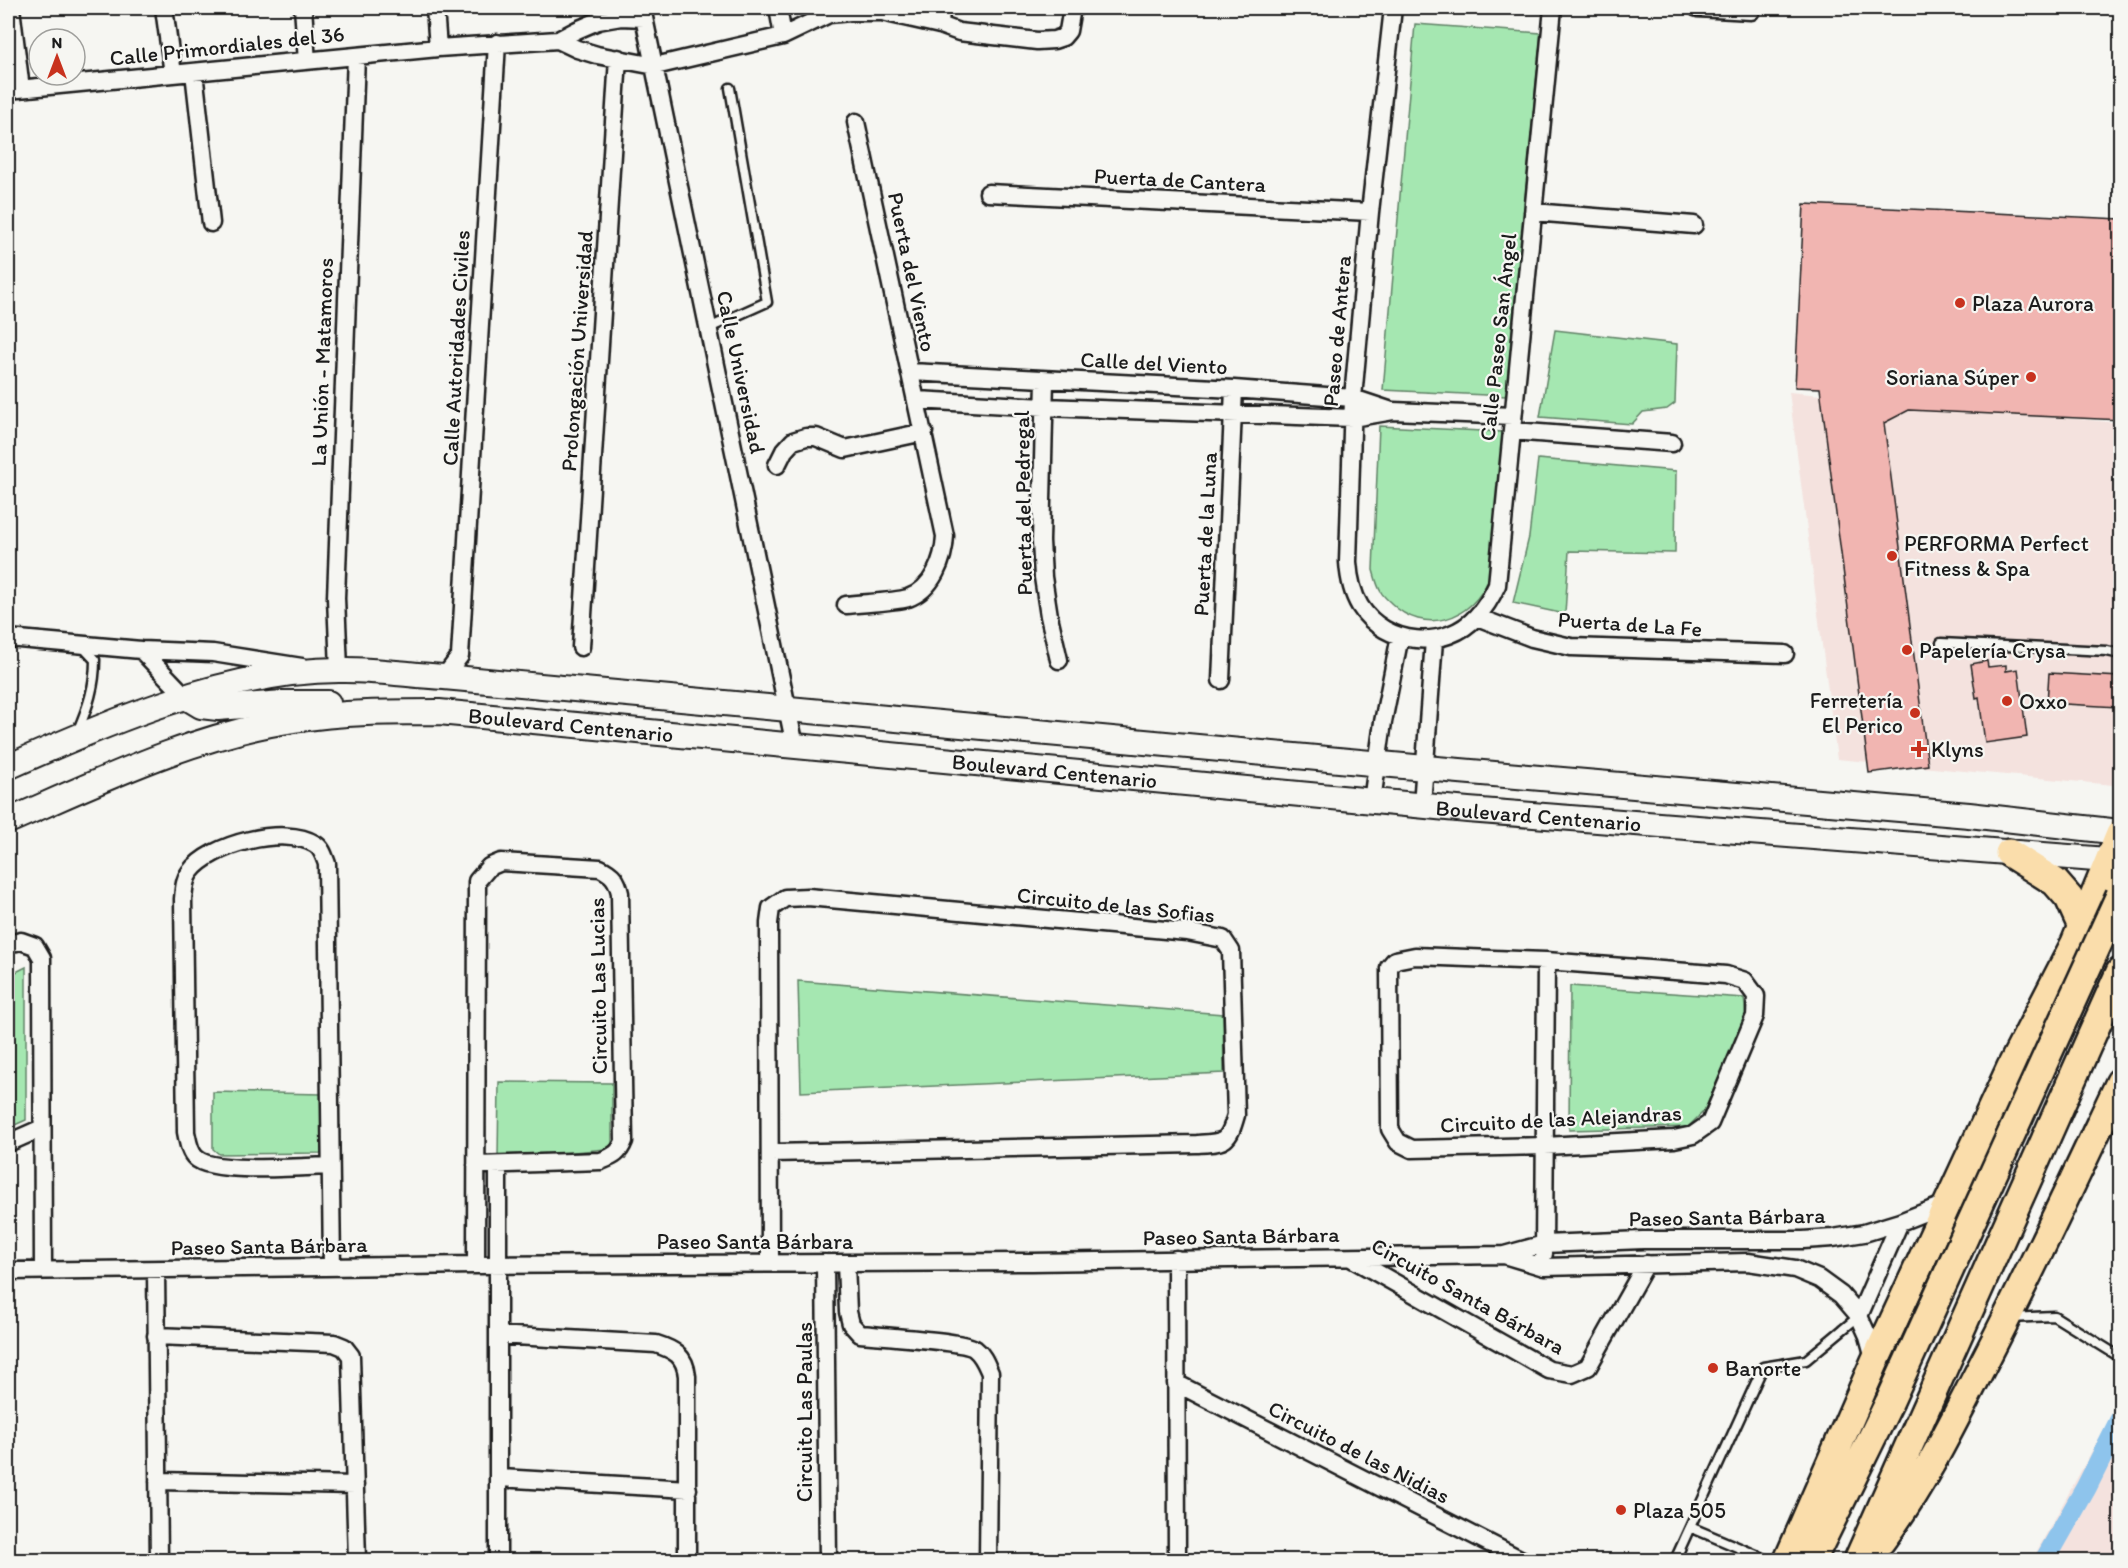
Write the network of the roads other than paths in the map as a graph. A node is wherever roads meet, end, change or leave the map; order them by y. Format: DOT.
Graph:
graph roads {
  1 [pos="10,8"];
  2 [pos="164,8"];
  3 [pos="303,8"];
  4 [pos="435,8"];
  5 [pos="778,8"];
  6 [pos="942,8"];
  7 [pos="1072,8"];
  8 [pos="1394,8"];
  9 [pos="1553,8"];
  10 [pos="1697,8"];
  11 [pos="1751,10"];
  12 [pos="643,13"];
  13 [pos="940,25"];
  14 [pos="783,36"];
  15 [pos="558,40"];
  16 [pos="497,43"];
  17 [pos="438,48"];
  18 [pos="356,56"];
  19 [pos="618,58"];
  20 [pos="307,61"];
  21 [pos="655,66"];
  22 [pos="194,72"];
  23 [pos="173,74"];
  24 [pos="730,88"];
  25 [pos="14,90"];
  26 [pos="856,122"];
  27 [pos="988,193"];
  28 [pos="1370,212"];
  29 [pos="1533,212"];
  30 [pos="211,223"];
  31 [pos="1695,225"];
  32 [pos="709,328"];
  33 [pos="911,372"];
  34 [pos="1045,380"];
  35 [pos="1234,389"];
  36 [pos="1353,398"];
  37 [pos="917,400"];
  38 [pos="1044,407"];
  39 [pos="1393,411"];
  40 [pos="1233,415"];
  41 [pos="1352,418"];
  42 [pos="1512,424"];
  43 [pos="924,432"];
  44 [pos="1672,443"];
  45 [pos="777,465"];
  46 [pos="846,605"];
  47 [pos="1477,617"];
  48 [pos="1400,636"];
  49 [pos="8,638"];
  50 [pos="1434,640"];
  51 [pos="79,643"];
  52 [pos="1941,643"];
  53 [pos="581,647"];
  54 [pos="141,650"];
  55 [pos="1785,654"];
  56 [pos="2121,654"];
  57 [pos="460,656"];
  58 [pos="1059,660"];
  59 [pos="329,670"];
  60 [pos="444,677"];
  61 [pos="475,680"];
  62 [pos="1221,680"];
  63 [pos="186,697"];
  64 [pos="787,710"];
  65 [pos="374,712"];
  66 [pos="74,740"];
  67 [pos="795,746"];
  68 [pos="1376,764"];
  69 [pos="8,768"];
  70 [pos="1425,768"];
  71 [pos="1372,801"];
  72 [pos="1422,805"];
  73 [pos="8,821"];
  74 [pos="2121,833"];
  75 [pos="2008,854"];
  76 [pos="2115,861"];
  77 [pos="2121,895"];
  78 [pos="2121,931"];
  79 [pos="2078,935"];
  80 [pos="8,944"];
  81 [pos="1546,961"];
  82 [pos="2121,972"];
  83 [pos="2121,1082"];
  84 [pos="42,1128"];
  85 [pos="8,1143"];
  86 [pos="1545,1146"];
  87 [pos="771,1153"];
  88 [pos="476,1165"];
  89 [pos="498,1165"];
  90 [pos="330,1166"];
  91 [pos="1948,1203"];
  92 [pos="1900,1222"];
  93 [pos="1544,1244"];
  94 [pos="1504,1256"];
  95 [pos="1350,1257"];
  96 [pos="1176,1259"];
  97 [pos="770,1263"];
  98 [pos="825,1263"];
  99 [pos="846,1263"];
  100 [pos="1646,1264"];
  101 [pos="476,1265"];
  102 [pos="498,1265"];
  103 [pos="332,1267"];
  104 [pos="1544,1267"];
  105 [pos="156,1270"];
  106 [pos="8,1271"];
  107 [pos="43,1271"];
  108 [pos="1859,1316"];
  109 [pos="2007,1318"];
  110 [pos="498,1335"];
  111 [pos="156,1336"];
  112 [pos="2121,1357"];
  113 [pos="1875,1361"];
  114 [pos="1176,1383"];
  115 [pos="499,1478"];
  116 [pos="158,1481"];
  117 [pos="355,1485"];
  118 [pos="688,1489"];
  119 [pos="1690,1527"];
  120 [pos="159,1560"];
  121 [pos="357,1560"];
  122 [pos="498,1560"];
  123 [pos="687,1560"];
  124 [pos="828,1560"];
  125 [pos="988,1560"];
  126 [pos="1177,1560"];
  127 [pos="1522,1560"];
  128 [pos="1675,1560"];
  129 [pos="1768,1560"];
  130 [pos="1788,1560"];
  131 [pos="1812,1560"];
  132 [pos="1858,1560"];
  133 [pos="1865,1560"];
  1 -- 25 [label="street"];
  2 -- 23 [label="street"];
  3 -- 20 [label="street"];
  4 -- 17 [label="street"];
  5 -- 14 [label="street"];
  6 -- 13 [label="street"];
  7 -- 13 [label="street, Calle Primordiales del 36"];
  8 -- 28 [label="street, Paseo de Antera"];
  9 -- 29 [label="street, Calle Paseo San Ángel"];
  10 -- 11 [label="street"];
  12 -- 15 [label="street, Calle Primordiales del 36"];
  12 -- 21 [label="street, Calle Universidad"];
  13 -- 14 [label="street, Calle Primordiales del 36"];
  14 -- 21 [label="street, Calle Primordiales del 36"];
  15 -- 16 [label="street, Calle Primordiales del 36"];
  15 -- 19 [label="street, Calle Primordiales del 36"];
  16 -- 17 [label="street, Calle Primordiales del 36"];
  16 -- 57 [label="street, Calle Autoridades Civiles"];
  17 -- 18 [label="street, Calle Primordiales del 36"];
  18 -- 20 [label="street, Calle Primordiales del 36"];
  18 -- 59 [label="street, La Unión - Matamoros"];
  19 -- 21 [label="street, Calle Primordiales del 36"];
  19 -- 53 [label="street, Prolongación Universidad"];
  20 -- 22 [label="street, Calle Primordiales del 36"];
  21 -- 32 [label="street, Calle Universidad"];
  22 -- 23 [label="street, Calle Primordiales del 36"];
  22 -- 30 [label="street"];
  23 -- 25 [label="street, Calle Primordiales del 36"];
  24 -- 32 [label="lane"];
  26 -- 33 [label="street, Puerta del Viento"];
  27 -- 28 [label="street, Puerta de Cantera"];
  28 -- 36 [label="street, Paseo de Antera"];
  29 -- 31 [label="street"];
  29 -- 42 [label="street, Calle Paseo San Ángel"];
  32 -- 64 [label="street, Calle Universidad"];
  33 -- 34 [label="street, Calle del Viento"];
  33 -- 37 [label="street, Puerta del Viento"];
  34 -- 35 [label="street, Calle del Viento"];
  34 -- 38 [label="street, Puerta del Pedregal"];
  35 -- 36 [label="street, Calle del Viento"];
  35 -- 40 [label="street, Puerta de la Luna"];
  36 -- 39 [label="street, Calle del Viento"];
  36 -- 41 [label="street, Paseo de Antera"];
  37 -- 38 [label="street, Calle del Viento"];
  37 -- 43 [label="street, Puerta del Viento"];
  38 -- 40 [label="street, Calle del Viento"];
  38 -- 58 [label="street, Puerta del Pedregal"];
  39 -- 41 [label="street, Calle del Viento"];
  39 -- 42 [label="street, Calle del Viento"];
  40 -- 41 [label="street, Calle del Viento"];
  40 -- 62 [label="street, Puerta de la Luna"];
  41 -- 48 [label="street, Paseo de Antera"];
  42 -- 44 [label="street, Calle del Viento"];
  42 -- 47 [label="street, Calle Paseo San Ángel"];
  43 -- 45 [label="street"];
  43 -- 46 [label="street, Puerta del Viento"];
  47 -- 50 [label="street, Calle Paseo San Ángel"];
  47 -- 55 [label="street, Puerta de La Fe"];
  48 -- 50 [label="street"];
  48 -- 68 [label="street"];
  49 -- 51 [label="street"];
  50 -- 70 [label="street"];
  51 -- 54 [label="street"];
  51 -- 66 [label="lane"];
  52 -- 56 [label="lane"];
  54 -- 59 [label="street"];
  54 -- 63 [label="street"];
  57 -- 60 [label="street"];
  57 -- 61 [label="street"];
  59 -- 60 [label="main road, Boulevard Centenario"];
  59 -- 63 [label="main road, Boulevard Centenario"];
  60 -- 61 [label="main road, Boulevard Centenario"];
  61 -- 64 [label="main road, Boulevard Centenario"];
  63 -- 65 [label="main road"];
  63 -- 66 [label="main road, Boulevard Centenario"];
  64 -- 67 [label="street, Calle Universidad"];
  64 -- 68 [label="main road, Boulevard Centenario"];
  65 -- 67 [label="main road, Boulevard Centenario"];
  65 -- 73 [label="main road, Boulevard Centenario"];
  66 -- 69 [label="main road, Boulevard Centenario"];
  67 -- 71 [label="main road, Boulevard Centenario"];
  68 -- 70 [label="main road, Boulevard Centenario"];
  68 -- 71 [label="street"];
  70 -- 72 [label="street"];
  70 -- 74 [label="main road, Boulevard Centenario"];
  71 -- 72 [label="main road, Boulevard Centenario"];
  72 -- 75 [label="main road, Boulevard Centenario"];
  74 -- 76 [label="main road"];
  75 -- 76 [label="main road, Boulevard Centenario"];
  75 -- 79 [label="main road"];
  76 -- 79 [label="main road"];
  77 -- 131 [label="main road, bridge"];
  78 -- 79 [label="main road"];
  79 -- 91 [label="main road"];
  80 -- 84 [label="street"];
  81 -- 86 [label="street"];
  81 -- 86 [label="street, Circuito de las Alejandras"];
  81 -- 86 [label="street, Circuito de las Alejandras"];
  82 -- 132 [label="main road"];
  83 -- 109 [label="main road"];
  84 -- 85 [label="street"];
  84 -- 107 [label="street"];
  86 -- 93 [label="street"];
  87 -- 87 [label="street, Circuito de las Sofias"];
  87 -- 97 [label="street, Circuito de las Sofias"];
  88 -- 89 [label="street, Circuito Las Lucias"];
  88 -- 89 [label="street, Circuito Las Lucias"];
  88 -- 101 [label="street, Circuito Las Lucias"];
  89 -- 102 [label="street"];
  90 -- 90 [label="street"];
  90 -- 103 [label="street"];
  91 -- 92 [label="street, Paseo Santa Bárbara"];
  91 -- 113 [label="main road"];
  92 -- 93 [label="street, Paseo Santa Bárbara"];
  92 -- 108 [label="street"];
  93 -- 94 [label="street, Paseo Santa Bárbara"];
  93 -- 104 [label="street"];
  94 -- 95 [label="street, Paseo Santa Bárbara"];
  94 -- 104 [label="street, Paseo Santa Bárbara"];
  95 -- 96 [label="street, Paseo Santa Bárbara"];
  95 -- 100 [label="street, Circuito Santa Bárbara"];
  96 -- 99 [label="street, Paseo Santa Bárbara"];
  96 -- 114 [label="street"];
  97 -- 98 [label="street, Paseo Santa Bárbara"];
  97 -- 102 [label="street, Paseo Santa Bárbara"];
  98 -- 99 [label="street, Paseo Santa Bárbara"];
  98 -- 124 [label="street, Circuito Las Paulas"];
  99 -- 125 [label="street, Circuito Las Paulas"];
  100 -- 104 [label="street, Paseo Santa Bárbara"];
  100 -- 108 [label="street, Paseo Santa Bárbara"];
  101 -- 102 [label="street, Paseo Santa Bárbara"];
  101 -- 103 [label="street, Paseo Santa Bárbara"];
  102 -- 110 [label="street"];
  103 -- 105 [label="street, Paseo Santa Bárbara"];
  105 -- 107 [label="street, Paseo Santa Bárbara"];
  105 -- 111 [label="street"];
  106 -- 107 [label="street, Paseo Santa Bárbara"];
  108 -- 113 [label="street, Paseo Santa Bárbara"];
  108 -- 119 [label="lane"];
  109 -- 112 [label="lane"];
  109 -- 133 [label="main road"];
  110 -- 115 [label="street"];
  110 -- 118 [label="street"];
  111 -- 116 [label="street"];
  111 -- 117 [label="street"];
  113 -- 130 [label="main road"];
  114 -- 126 [label="street"];
  114 -- 127 [label="street, Circuito de las Nidias"];
  115 -- 118 [label="street"];
  115 -- 122 [label="street"];
  116 -- 117 [label="street"];
  116 -- 120 [label="street"];
  117 -- 121 [label="street"];
  118 -- 123 [label="street"];
  119 -- 128 [label="lane"];
  119 -- 129 [label="lane"];
}
